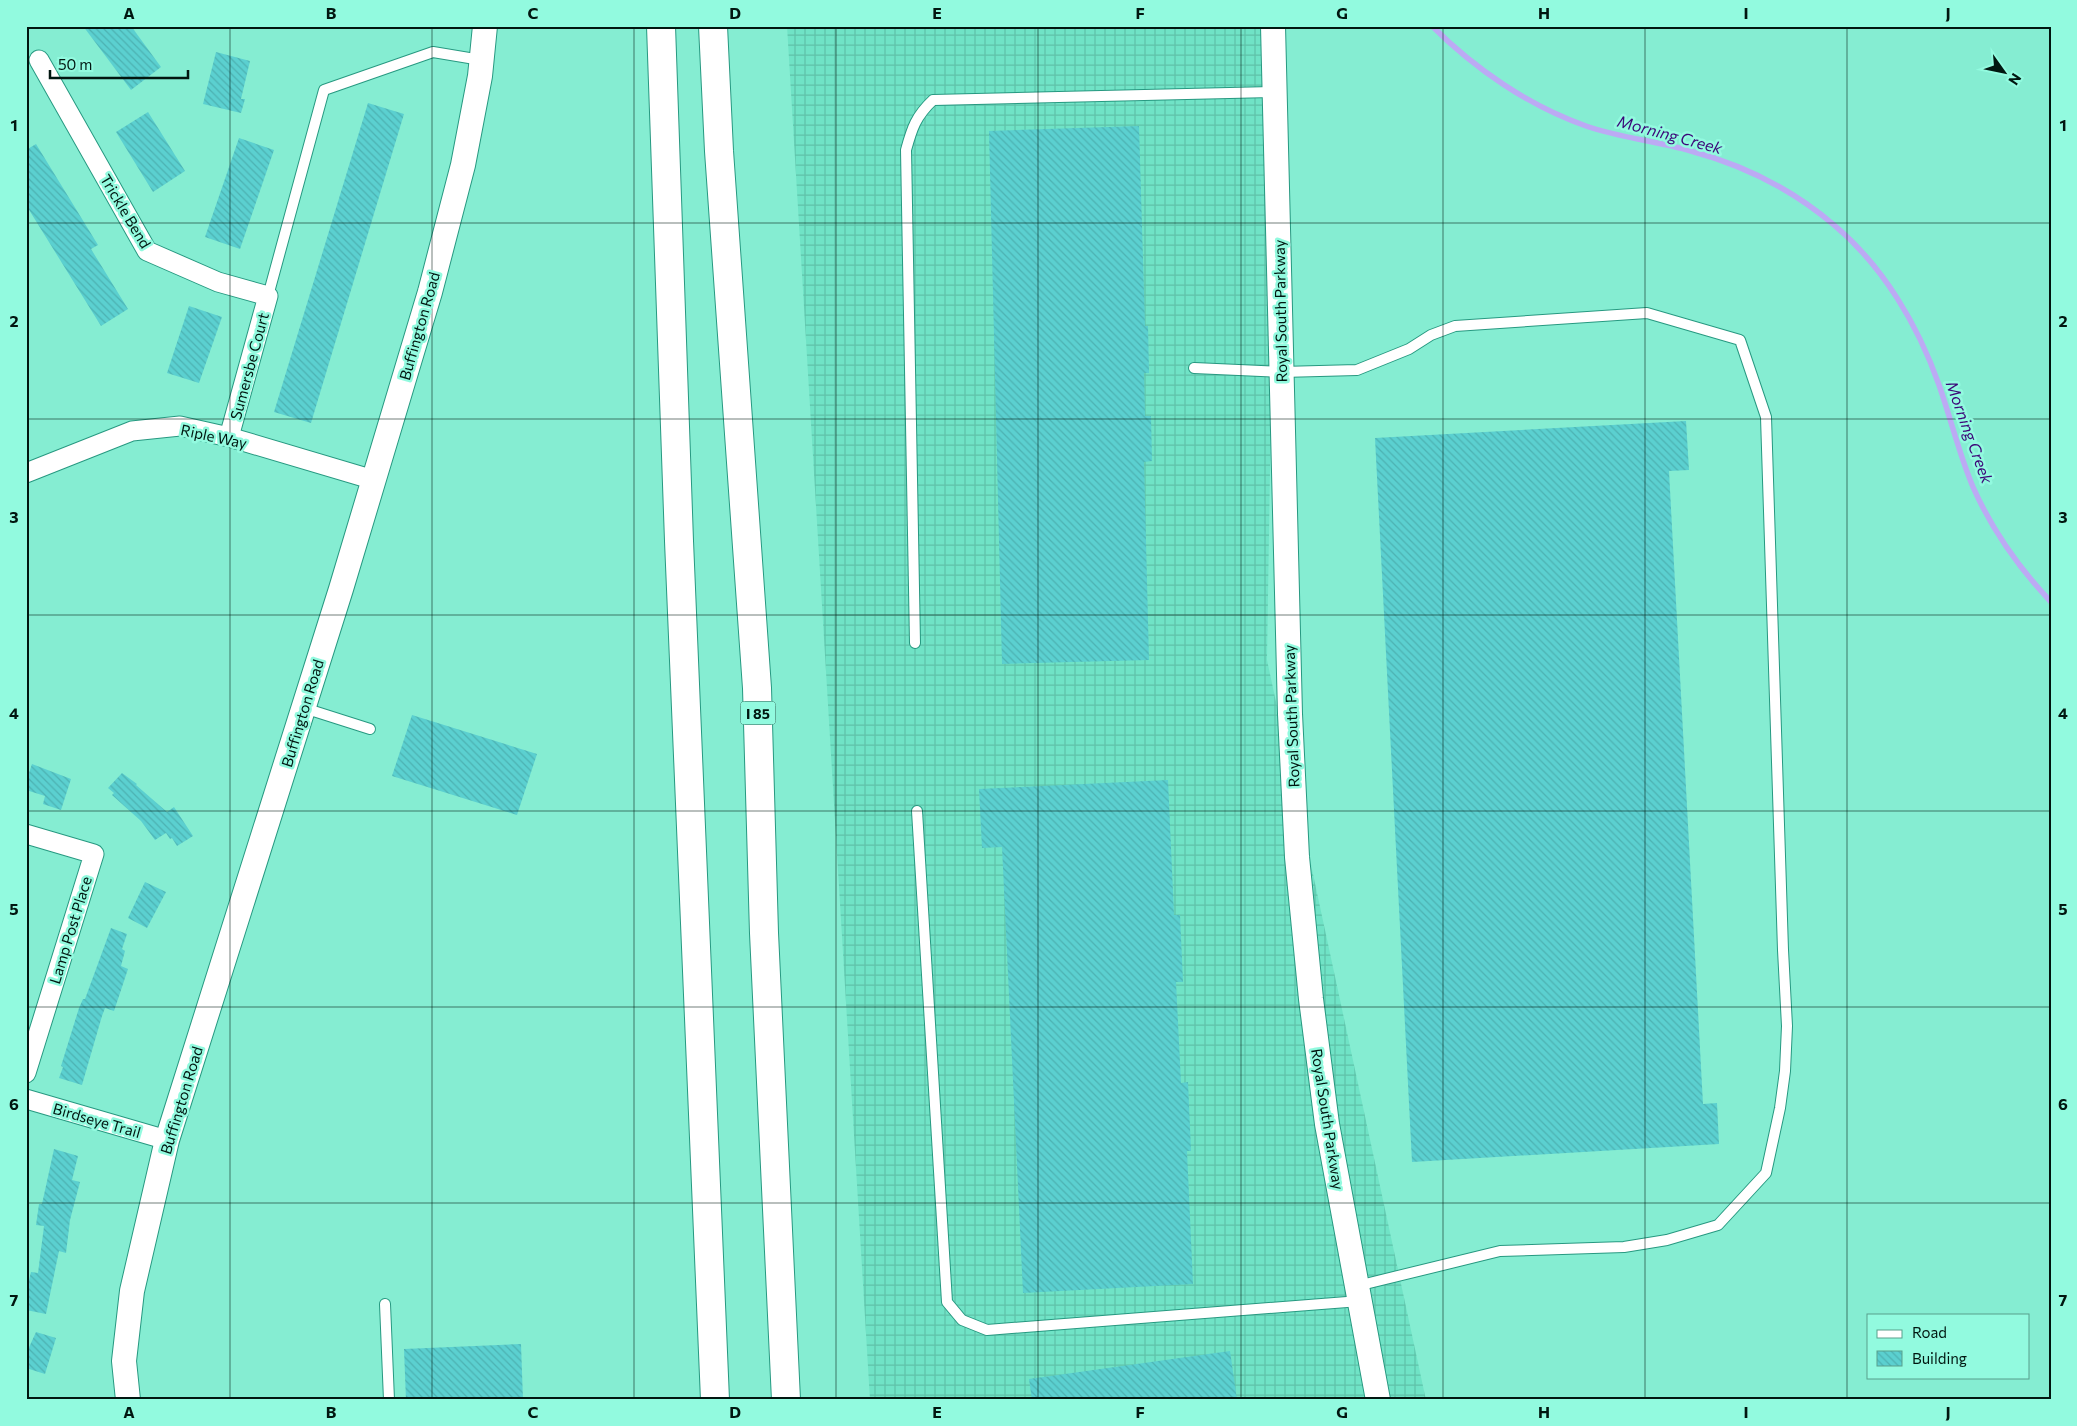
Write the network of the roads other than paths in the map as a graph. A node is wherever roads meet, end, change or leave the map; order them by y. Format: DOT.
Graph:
graph roads {
  1 [pos="484,26"];
  2 [pos="661,26"];
  3 [pos="713,26"];
  4 [pos="1273,26"];
  5 [pos="39,60"];
  6 [pos="481,60"];
  7 [pos="1275,92"];
  8 [pos="268,296"];
  9 [pos="1194,368"];
  10 [pos="1282,372"];
  11 [pos="229,437"];
  12 [pos="26,473"];
  13 [pos="374,480"];
  14 [pos="915,643"];
  15 [pos="304,708"];
  16 [pos="370,730"];
  17 [pos="917,811"];
  18 [pos="26,834"];
  19 [pos="26,1073"];
  20 [pos="26,1099"];
  21 [pos="168,1140"];
  22 [pos="1358,1294"];
  23 [pos="385,1304"];
  24 [pos="128,1400"];
  25 [pos="389,1400"];
  26 [pos="715,1400"];
  27 [pos="786,1400"];
  28 [pos="1378,1400"];
  1 -- 6 [label="street, Buffington Road"];
  2 -- 26 [label="highway"];
  3 -- 27 [label="highway, I 85"];
  4 -- 7 [label="street, Royal South Parkway"];
  5 -- 8 [label="street, Trickle Bend"];
  6 -- 8 [label="lane"];
  6 -- 13 [label="street, Buffington Road"];
  7 -- 10 [label="street, Royal South Parkway"];
  7 -- 14 [label="lane"];
  8 -- 11 [label="street, Sumersbe Court"];
  9 -- 10 [label="lane"];
  10 -- 22 [label="street, Royal South Parkway"];
  10 -- 22 [label="lane"];
  11 -- 12 [label="street, Riple Way"];
  11 -- 13 [label="street, Riple Way"];
  13 -- 15 [label="street, Buffington Road"];
  15 -- 16 [label="lane"];
  15 -- 21 [label="street, Buffington Road"];
  17 -- 22 [label="lane"];
  18 -- 19 [label="street, Lamp Post Place"];
  20 -- 21 [label="street, Birdseye Trail"];
  21 -- 24 [label="street, Buffington Road"];
  22 -- 28 [label="street, Royal South Parkway"];
  23 -- 25 [label="lane"];
}
